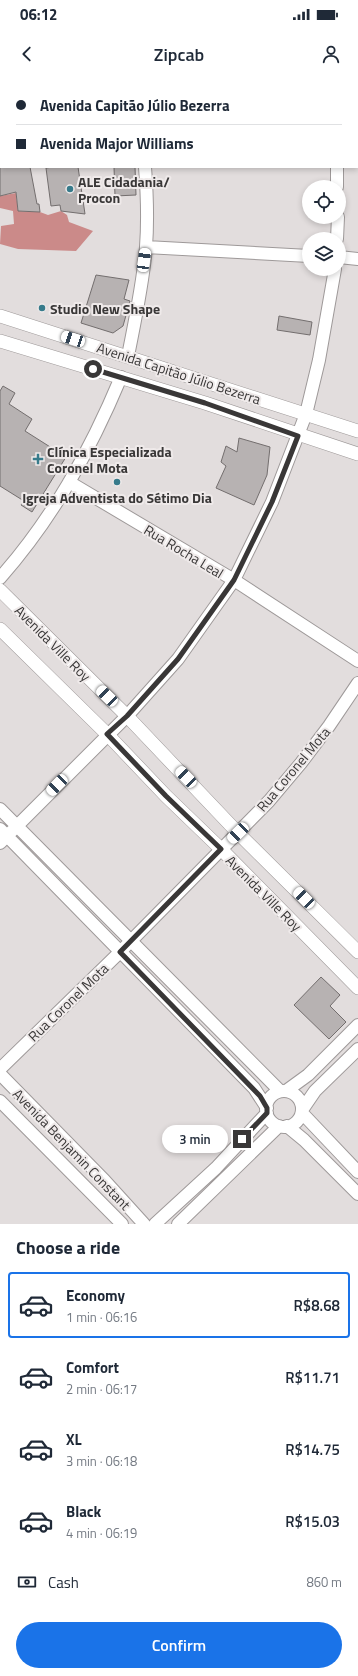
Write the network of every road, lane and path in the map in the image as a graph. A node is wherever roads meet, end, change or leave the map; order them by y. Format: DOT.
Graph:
graph roads {
  1 [pos="145,168"];
  2 [pos="337,168"];
  3 [pos="337,180"];
  4 [pos="146,247"];
  5 [pos="302,256"];
  6 [pos="346,258"];
  7 [pos="358,259"];
  8 [pos="333,276"];
  9 [pos="0,316"];
  10 [pos="0,341"];
  11 [pos="128,356"];
  12 [pos="120,377"];
  13 [pos="306,414"];
  14 [pos="358,431"];
  15 [pos="298,436"];
  16 [pos="358,454"];
  17 [pos="69,482"];
  18 [pos="0,578"];
  19 [pos="234,580"];
  20 [pos="0,590"];
  21 [pos="0,629"];
  22 [pos="358,661"];
  23 [pos="358,683"];
  24 [pos="127,716"];
  25 [pos="107,734"];
  26 [pos="0,809"];
  27 [pos="17,825"];
  28 [pos="238,833"];
  29 [pos="2,836"];
  30 [pos="221,849"];
  31 [pos="130,941"];
  32 [pos="120,952"];
  33 [pos="358,952"];
  34 [pos="358,988"];
  35 [pos="358,1025"];
  36 [pos="358,1049"];
  37 [pos="0,1069"];
  38 [pos="0,1074"];
  39 [pos="283,1091"];
  40 [pos="0,1101"];
  41 [pos="267,1110"];
  42 [pos="302,1111"];
  43 [pos="283,1126"];
  44 [pos="358,1172"];
  45 [pos="358,1194"];
  46 [pos="122,1224"];
  47 [pos="144,1224"];
  48 [pos="155,1224"];
  49 [pos="178,1224"];
  1 -- 4 [label="street"];
  2 -- 3 [label="street"];
  4 -- 5 [label="street"];
  4 -- 11 [label="street"];
  6 -- 7 [label="street"];
  8 -- 13 [label="street"];
  9 -- 11 [label="main road, Avenida Capitão Júlio Bezerra"];
  10 -- 12 [label="main road, Avenida Capitão Júlio Bezerra"];
  11 -- 13 [label="main road, Avenida Capitão Júlio Bezerra"];
  12 -- 15 [label="main road, Avenida Capitão Júlio Bezerra"];
  12 -- 17 [label="street"];
  13 -- 14 [label="main road, Avenida Capitão Júlio Bezerra"];
  13 -- 15 [label="street"];
  15 -- 16 [label="main road, Avenida Capitão Júlio Bezerra"];
  15 -- 19 [label="street"];
  17 -- 18 [label="street"];
  17 -- 19 [label="street, Rua Rocha Leal"];
  19 -- 22 [label="street, Rua Rocha Leal"];
  19 -- 24 [label="street"];
  20 -- 24 [label="main road, Avenida Ville Roy"];
  21 -- 25 [label="main road, Avenida Ville Roy"];
  23 -- 28 [label="street, Rua Coronel Mota"];
  24 -- 25 [label="street"];
  24 -- 28 [label="main road, Avenida Ville Roy"];
  25 -- 27 [label="street"];
  25 -- 30 [label="main road, Avenida Ville Roy"];
  26 -- 27 [label="street"];
  27 -- 29 [label="street"];
  27 -- 31 [label="street"];
  28 -- 30 [label="street, Rua Coronel Mota"];
  28 -- 33 [label="main road, Avenida Ville Roy"];
  29 -- 32 [label="street"];
  30 -- 31 [label="street, Rua Coronel Mota"];
  30 -- 34 [label="main road, Avenida Ville Roy"];
  31 -- 32 [label="street, Rua Coronel Mota"];
  31 -- 39 [label="street"];
  32 -- 37 [label="street, Rua Coronel Mota"];
  32 -- 41 [label="street"];
  35 -- 39 [label="street"];
  36 -- 42 [label="street"];
  38 -- 47 [label="street, Avenida Benjamin Constant"];
  39 -- 41 [label="street"];
  39 -- 42 [label="street"];
  40 -- 46 [label="street, Avenida Benjamin Constant"];
  41 -- 43 [label="street"];
  41 -- 48 [label="street"];
  42 -- 43 [label="street"];
  42 -- 44 [label="street"];
  43 -- 45 [label="street"];
  43 -- 49 [label="street"];
}
